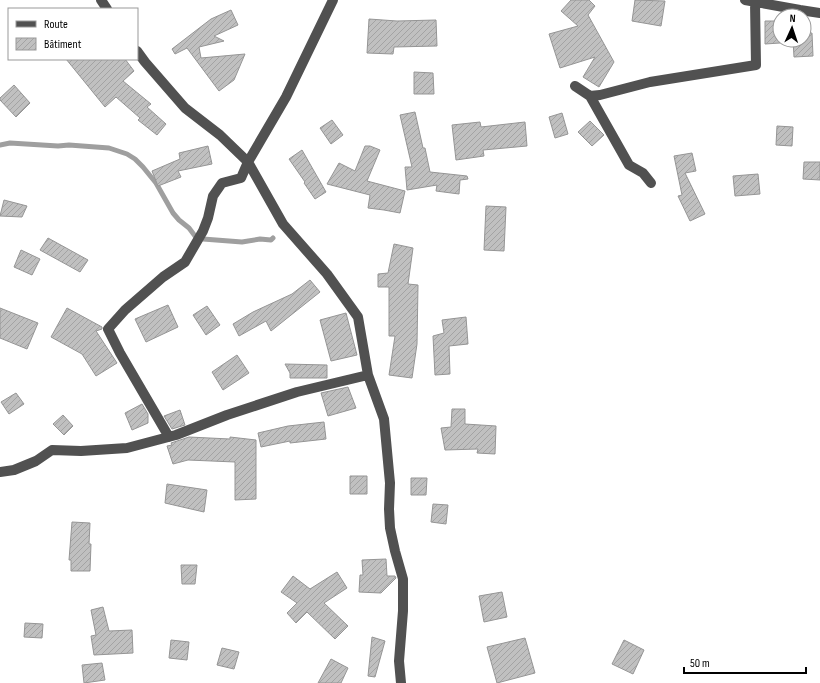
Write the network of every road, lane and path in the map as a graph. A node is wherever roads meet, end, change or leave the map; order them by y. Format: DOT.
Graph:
graph roads {
  1 [pos="333,0"];
  2 [pos="750,1"];
  3 [pos="820,13"];
  4 [pos="138,52"];
  5 [pos="575,86"];
  6 [pos="590,96"];
  7 [pos="248,162"];
  8 [pos="651,183"];
  9 [pos="368,375"];
  10 [pos="169,437"];
  11 [pos="0,472"];
  12 [pos="401,683"];
  1 -- 7 [label="street"];
  2 -- 3 [label="street"];
  2 -- 6 [label="street"];
  4 -- 7 [label="street"];
  5 -- 6 [label="street"];
  6 -- 8 [label="street"];
  7 -- 9 [label="street"];
  7 -- 10 [label="street"];
  9 -- 10 [label="street"];
  9 -- 12 [label="street"];
  10 -- 11 [label="street"];
}
